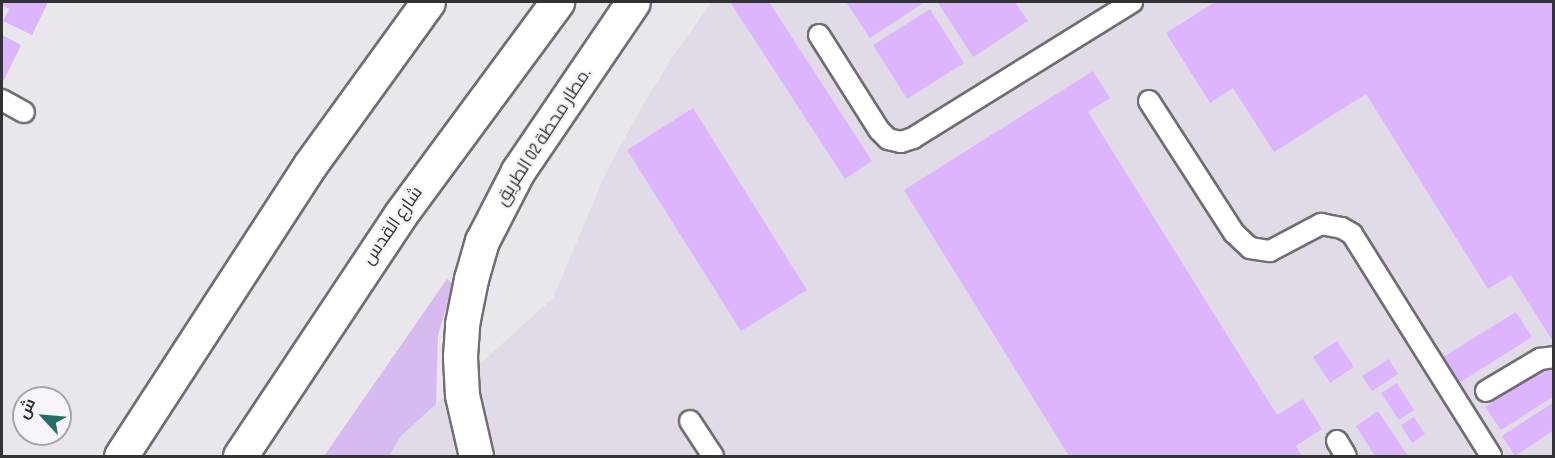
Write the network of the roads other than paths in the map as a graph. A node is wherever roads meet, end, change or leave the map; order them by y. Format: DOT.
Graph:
graph roads {
  1 [pos="428,2"];
  2 [pos="557,2"];
  3 [pos="633,2"];
  4 [pos="1132,2"];
  5 [pos="819,35"];
  6 [pos="2,100"];
  7 [pos="1149,101"];
  8 [pos="24,112"];
  9 [pos="1554,357"];
  10 [pos="1486,391"];
  11 [pos="690,421"];
  12 [pos="121,456"];
  13 [pos="240,456"];
  14 [pos="476,456"];
  15 [pos="713,456"];
  16 [pos="1491,456"];
  1 -- 12 [label="main road"];
  2 -- 13 [label="main road, شارع القدس"];
  3 -- 14 [label="main road, مطار محطة 02 الطريق."];
  4 -- 5 [label="lane"];
  6 -- 8 [label="lane"];
  7 -- 16 [label="lane"];
  9 -- 10 [label="lane"];
  11 -- 15 [label="lane"];
}
